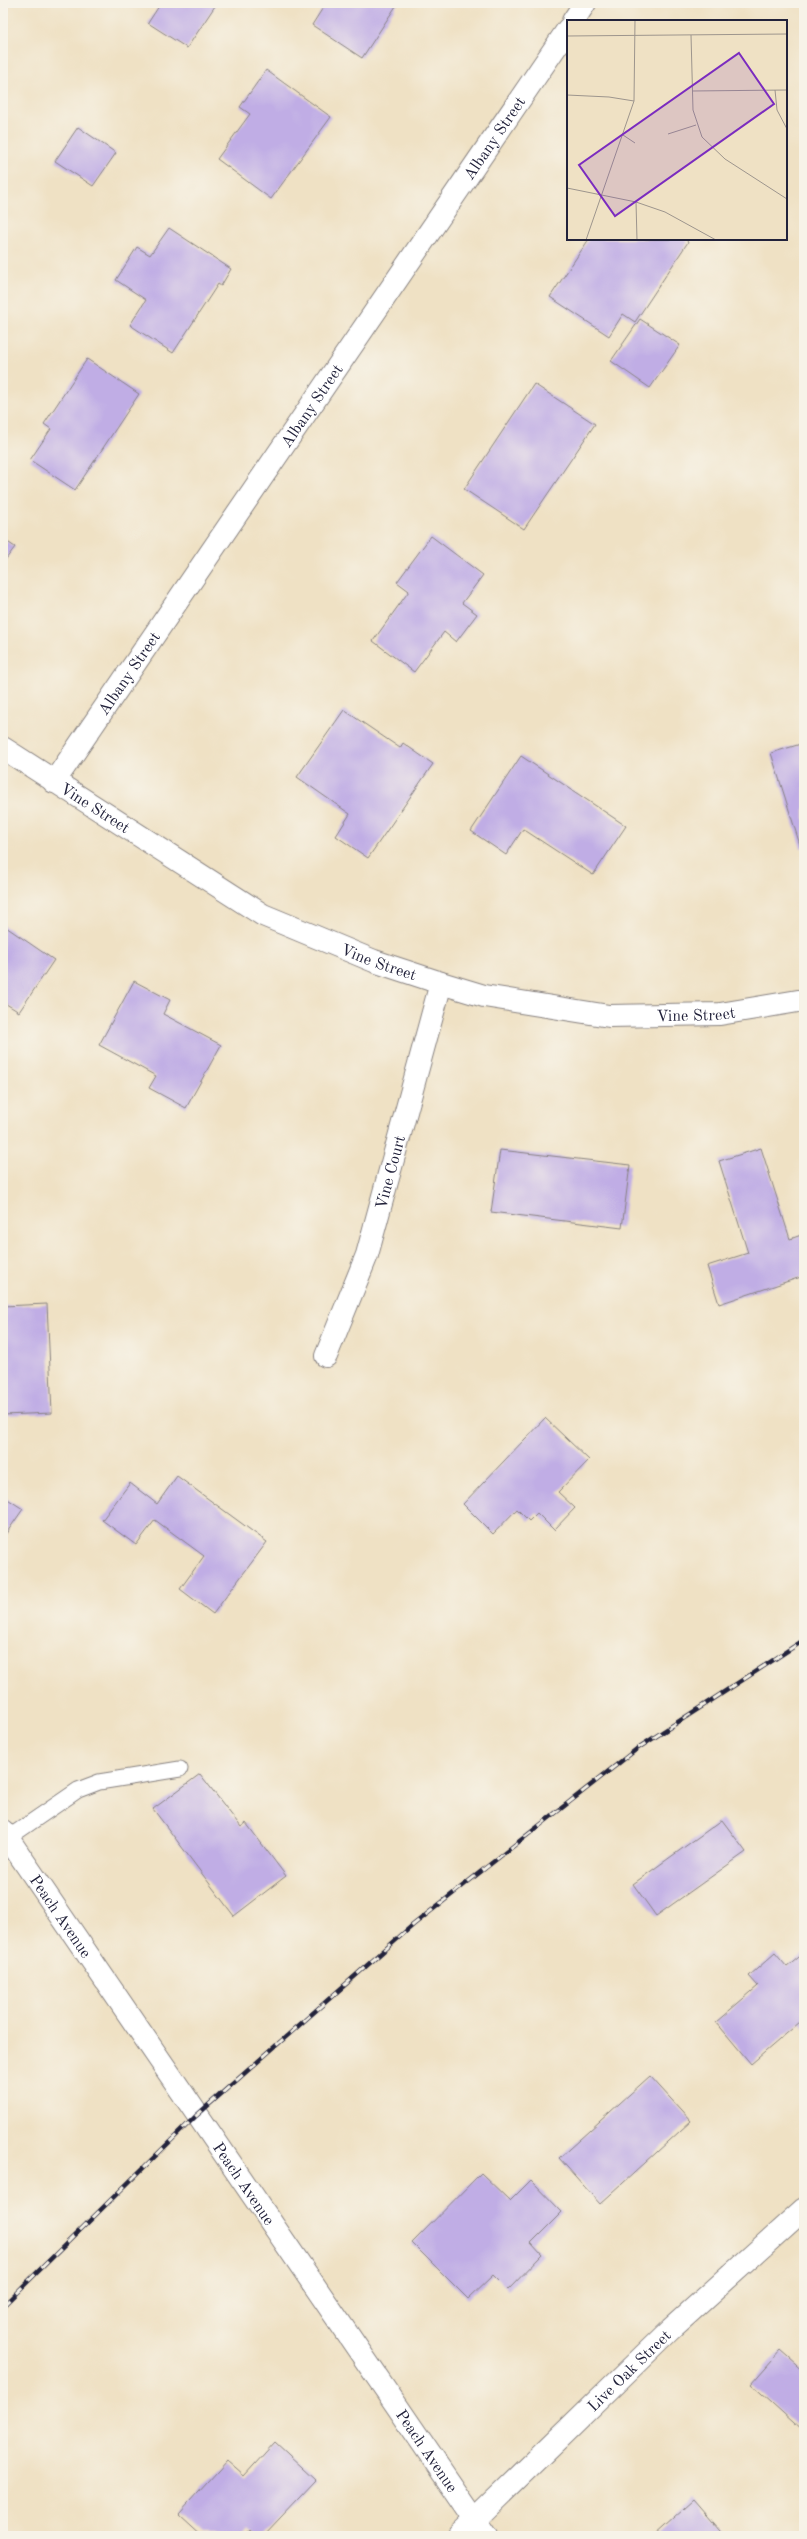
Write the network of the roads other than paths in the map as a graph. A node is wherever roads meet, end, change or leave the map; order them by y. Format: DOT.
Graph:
graph roads {
  1 [pos="586,3"];
  2 [pos="574,20"];
  3 [pos="567,30"];
  4 [pos="3,748"];
  5 [pos="54,782"];
  6 [pos="441,983"];
  7 [pos="804,1000"];
  8 [pos="326,1356"];
  9 [pos="180,1769"];
  10 [pos="6,1834"];
  11 [pos="804,2209"];
  12 [pos="480,2528"];
  13 [pos="458,2536"];
  1 -- 2 [label="street"];
  3 -- 5 [label="street, Albany Street"];
  4 -- 5 [label="street, Vine Street"];
  5 -- 6 [label="street, Vine Street"];
  6 -- 7 [label="street, Vine Street"];
  6 -- 8 [label="street, Vine Court"];
  9 -- 10 [label="lane"];
  10 -- 12 [label="street, Peach Avenue"];
  11 -- 12 [label="street, Live Oak Street"];
  12 -- 13 [label="street, Live Oak Street"];
}
